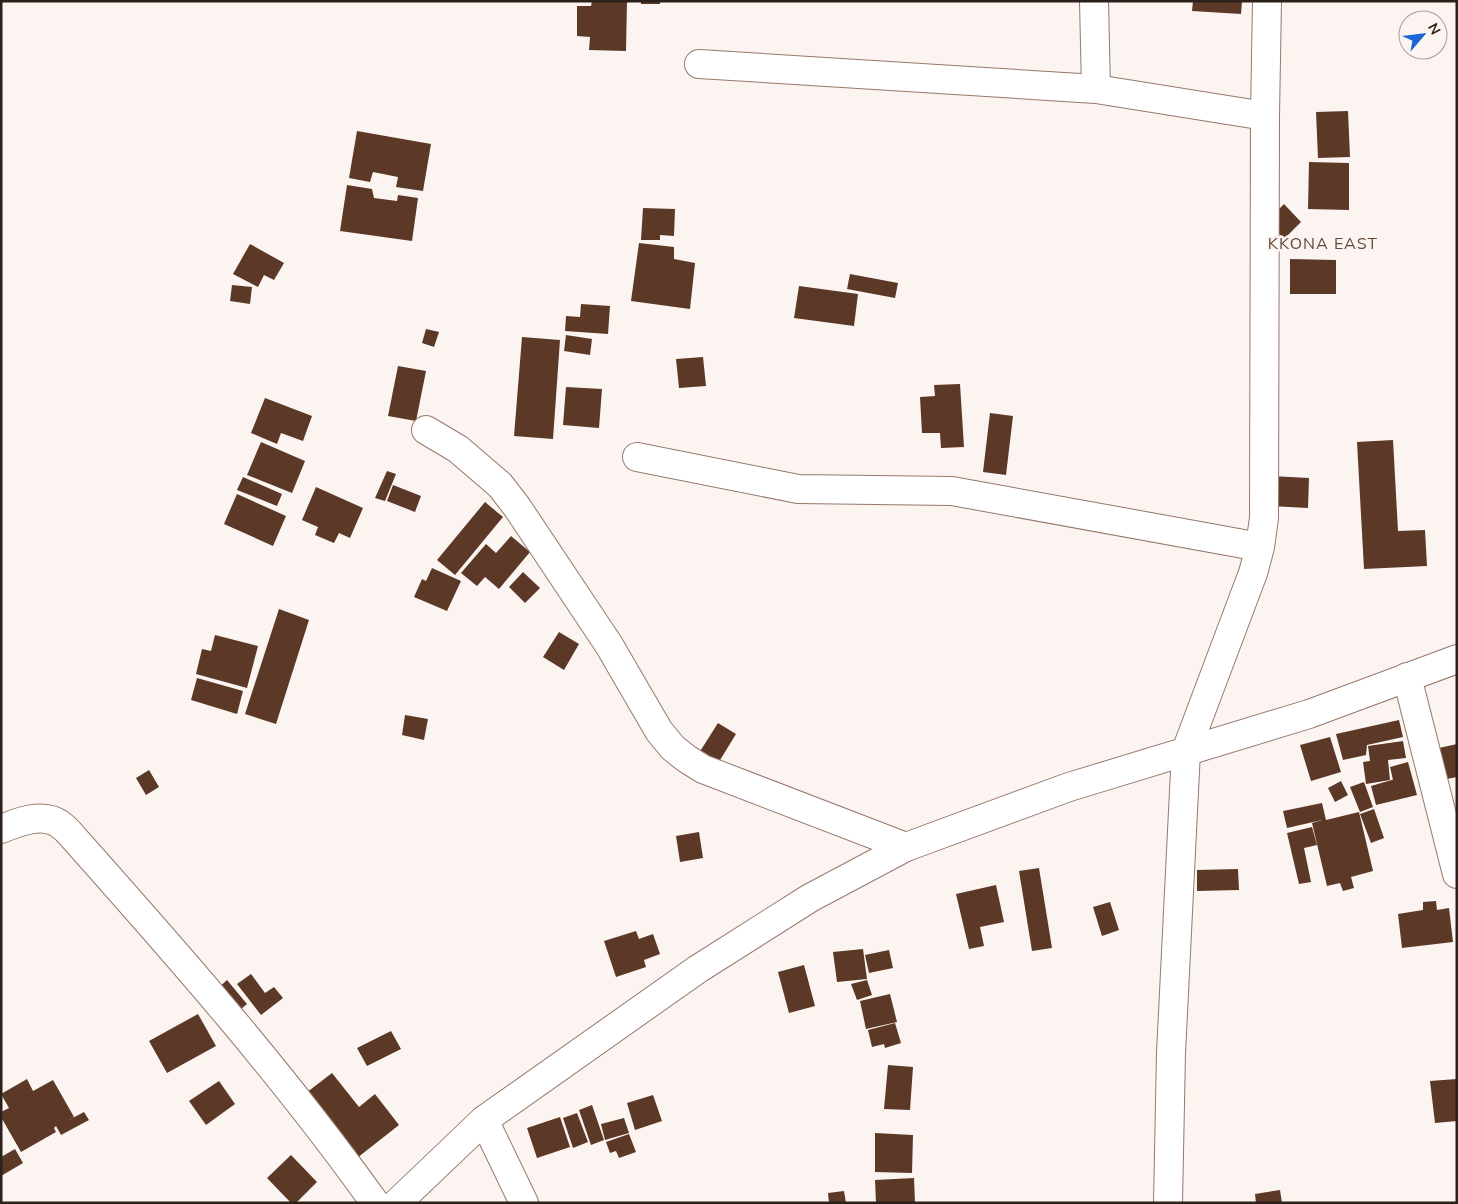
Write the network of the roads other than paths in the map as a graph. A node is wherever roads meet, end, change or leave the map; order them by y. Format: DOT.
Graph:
graph roads {
  1 [pos="1094,1"];
  2 [pos="1267,1"];
  3 [pos="699,64"];
  4 [pos="1096,89"];
  5 [pos="1265,116"];
  6 [pos="426,430"];
  7 [pos="637,458"];
  8 [pos="1260,547"];
  9 [pos="1457,659"];
  10 [pos="1407,677"];
  11 [pos="1186,751"];
  12 [pos="1,829"];
  13 [pos="906,847"];
  14 [pos="1457,874"];
  15 [pos="484,1120"];
  16 [pos="375,1203"];
  17 [pos="397,1203"];
  18 [pos="524,1203"];
  19 [pos="1168,1203"];
  1 -- 4 [label="street"];
  2 -- 5 [label="street"];
  3 -- 4 [label="street"];
  4 -- 5 [label="street"];
  5 -- 8 [label="street"];
  6 -- 13 [label="street"];
  7 -- 8 [label="street"];
  8 -- 11 [label="street"];
  9 -- 10 [label="street"];
  10 -- 11 [label="street"];
  10 -- 14 [label="street"];
  11 -- 13 [label="street"];
  11 -- 19 [label="street"];
  12 -- 16 [label="street"];
  13 -- 15 [label="street"];
  15 -- 17 [label="street"];
  15 -- 18 [label="street"];
}
